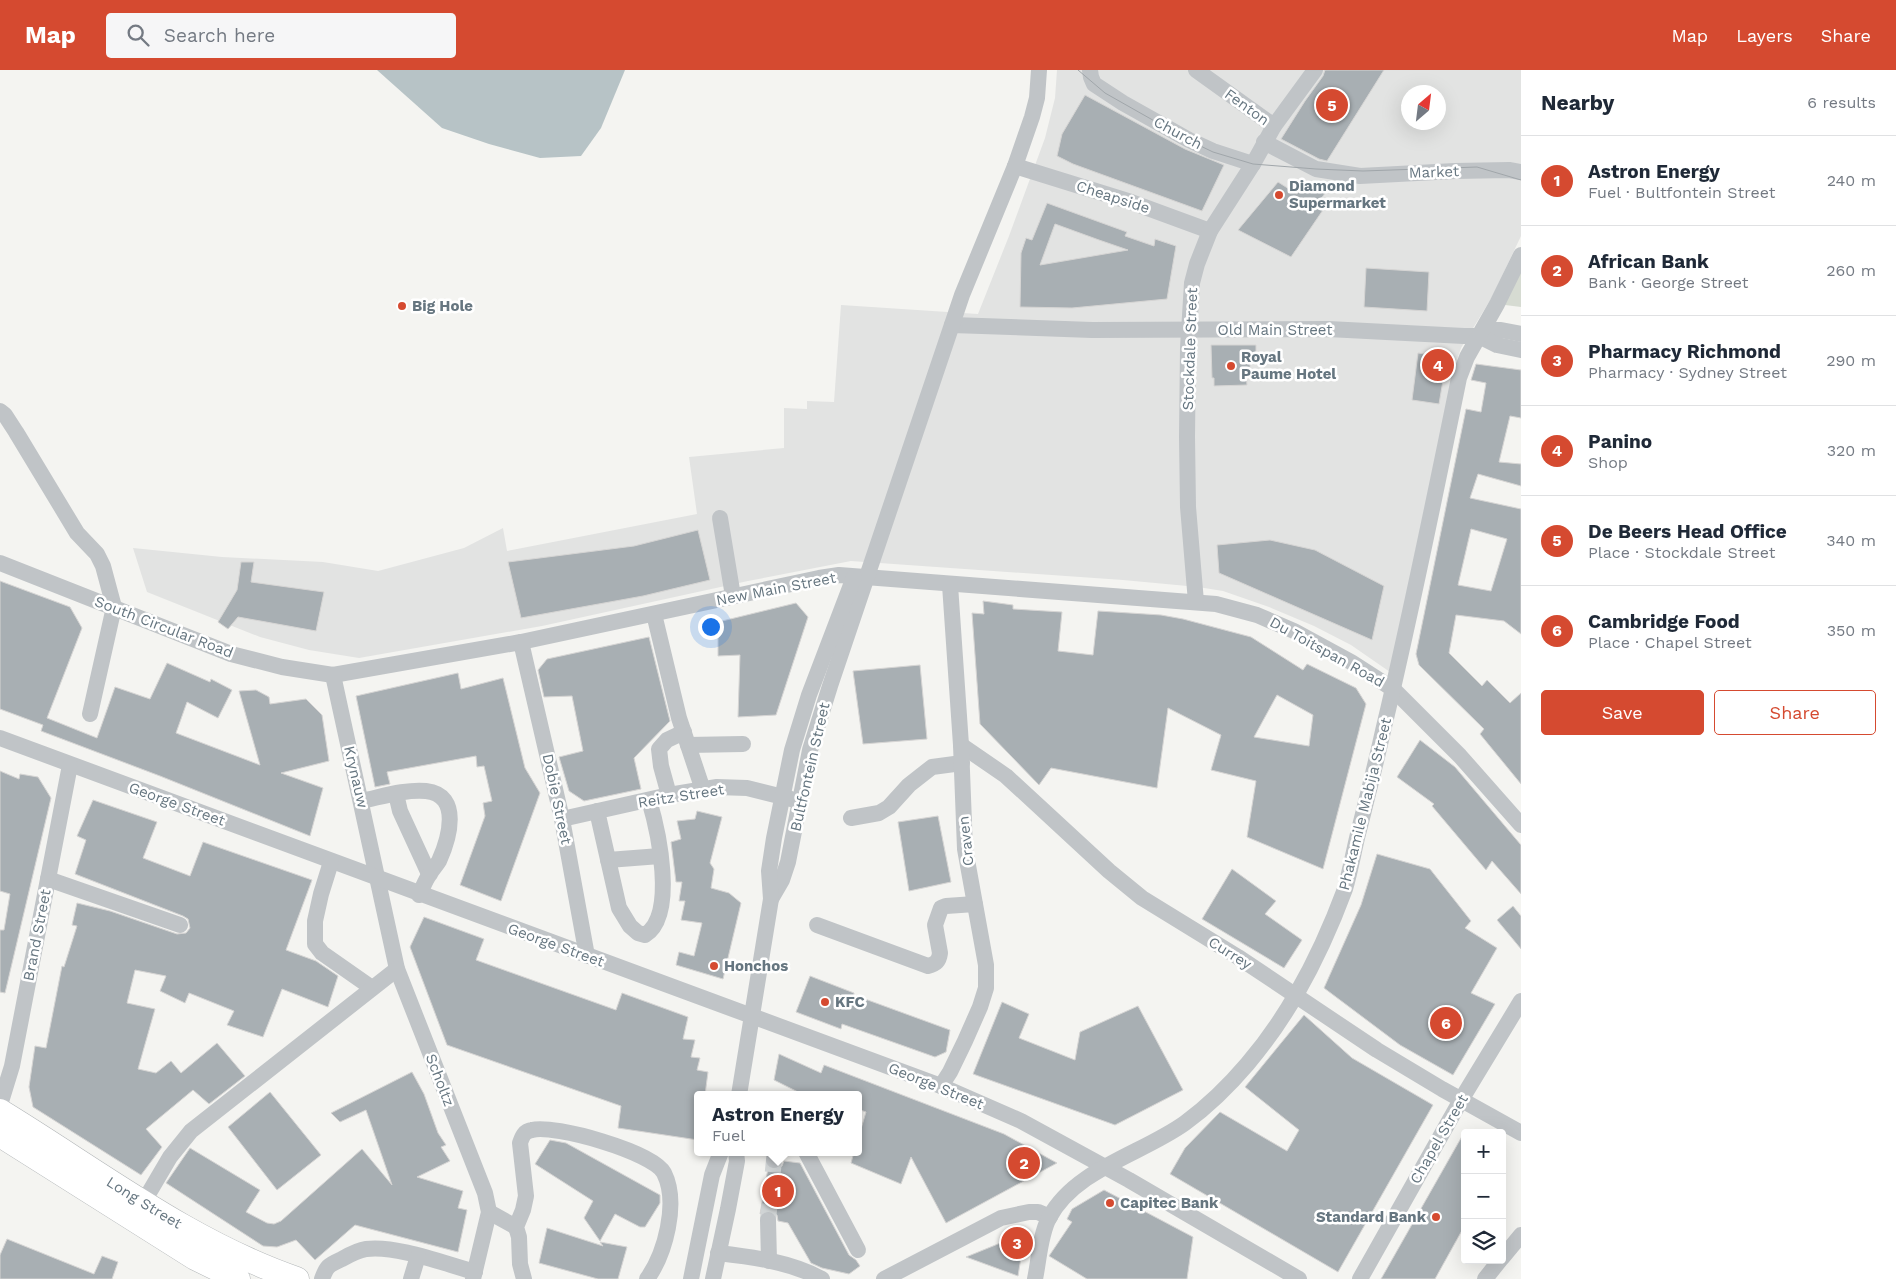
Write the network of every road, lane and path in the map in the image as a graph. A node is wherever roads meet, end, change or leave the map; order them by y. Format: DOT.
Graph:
graph roads {
  1 [pos="1039,70"];
  2 [pos="1090,70"];
  3 [pos="1196,70"];
  4 [pos="1316,70"];
  5 [pos="1274,126"];
  6 [pos="1264,142"];
  7 [pos="1253,164"];
  8 [pos="1015,166"];
  9 [pos="1521,172"];
  10 [pos="1210,231"];
  11 [pos="1521,255"];
  12 [pos="952,325"];
  13 [pos="1189,330"];
  14 [pos="1521,334"];
  15 [pos="1479,336"];
  16 [pos="1521,350"];
  17 [pos="0,411"];
  18 [pos="720,518"];
  19 [pos="0,563"];
  20 [pos="861,577"];
  21 [pos="950,584"];
  22 [pos="733,596"];
  23 [pos="1196,602"];
  24 [pos="114,607"];
  25 [pos="654,614"];
  26 [pos="521,642"];
  27 [pos="333,675"];
  28 [pos="1393,689"];
  29 [pos="90,714"];
  30 [pos="0,738"];
  31 [pos="686,738"];
  32 [pos="743,744"];
  33 [pos="961,745"];
  34 [pos="962,762"];
  35 [pos="70,765"];
  36 [pos="703,790"];
  37 [pos="396,794"];
  38 [pos="669,796"];
  39 [pos="782,797"];
  40 [pos="650,800"];
  41 [pos="361,801"];
  42 [pos="800,801"];
  43 [pos="597,811"];
  44 [pos="851,818"];
  45 [pos="562,819"];
  46 [pos="1521,825"];
  47 [pos="660,856"];
  48 [pos="608,860"];
  49 [pos="331,862"];
  50 [pos="429,874"];
  51 [pos="48,879"];
  52 [pos="379,880"];
  53 [pos="419,894"];
  54 [pos="771,899"];
  55 [pos="975,904"];
  56 [pos="817,924"];
  57 [pos="180,926"];
  58 [pos="587,956"];
  59 [pos="397,969"];
  60 [pos="372,988"];
  61 [pos="1296,996"];
  62 [pos="1521,1001"];
  63 [pos="753,1016"];
  64 [pos="16,1044"];
  65 [pos="0,1047"];
  66 [pos="941,1086"];
  67 [pos="740,1091"];
  68 [pos="1461,1100"];
  69 [pos="0,1105"];
  70 [pos="0,1111"];
  71 [pos="1521,1133"];
  72 [pos="0,1135"];
  73 [pos="719,1156"];
  74 [pos="736,1156"];
  75 [pos="808,1156"];
  76 [pos="1106,1167"];
  77 [pos="142,1203"];
  78 [pos="489,1212"];
  79 [pos="1050,1217"];
  80 [pos="768,1220"];
  81 [pos="516,1227"];
  82 [pos="1521,1235"];
  83 [pos="858,1250"];
  84 [pos="718,1253"];
  85 [pos="1506,1253"];
  86 [pos="418,1256"];
  87 [pos="338,1261"];
  88 [pos="769,1261"];
  89 [pos="1497,1264"];
  90 [pos="474,1276"];
  91 [pos="238,1279"];
  92 [pos="297,1279"];
  93 [pos="322,1279"];
  94 [pos="334,1279"];
  95 [pos="411,1279"];
  96 [pos="524,1279"];
  97 [pos="647,1279"];
  98 [pos="691,1279"];
  99 [pos="713,1279"];
  100 [pos="822,1279"];
  101 [pos="884,1279"];
  102 [pos="1035,1279"];
  103 [pos="1299,1279"];
  104 [pos="1360,1279"];
  105 [pos="1485,1279"];
  1 -- 8 [label="street"];
  2 -- 7 [label="street, Church"];
  3 -- 5 [label="street, Fenton"];
  4 -- 5 [label="street, Stockdale Street"];
  5 -- 6 [label="street, Stockdale Street"];
  6 -- 7 [label="street, Stockdale Street"];
  6 -- 9 [label="street, Market"];
  7 -- 10 [label="street, Stockdale Street"];
  8 -- 10 [label="street, Cheapside"];
  8 -- 12 [label="street"];
  10 -- 13 [label="street, Stockdale Street"];
  11 -- 15 [label="street, Phakamile Mabija Street"];
  12 -- 13 [label="street, Old Main Street"];
  12 -- 20 [label="street"];
  13 -- 15 [label="street, Old Main Street"];
  13 -- 23 [label="street, Stockdale Street"];
  14 -- 15 [label="street"];
  15 -- 16 [label="street"];
  15 -- 28 [label="street, Phakamile Mabija Street"];
  17 -- 24 [label="street"];
  18 -- 22 [label="street"];
  19 -- 24 [label="street, South Circular Road"];
  20 -- 21 [label="street, New Main Street"];
  20 -- 22 [label="street, New Main Street"];
  20 -- 39 [label="street, Bultfontein Street"];
  20 -- 42 [label="street, Bultfontein Street"];
  21 -- 23 [label="street, New Main Street"];
  21 -- 33 [label="street, Craven"];
  22 -- 25 [label="street, New Main Street"];
  23 -- 28 [label="street, Du Toitspan Road"];
  24 -- 27 [label="street, South Circular Road"];
  24 -- 29 [label="street"];
  25 -- 26 [label="street, New Main Street"];
  25 -- 31 [label="street"];
  26 -- 27 [label="street, New Main Street"];
  26 -- 45 [label="street, Dobie Street"];
  27 -- 41 [label="street, Krynauw"];
  28 -- 46 [label="street, Du Toitspan Road"];
  28 -- 61 [label="street, Phakamile Mabija Street"];
  30 -- 35 [label="street, George Street"];
  31 -- 32 [label="street"];
  31 -- 36 [label="street"];
  31 -- 38 [label="street"];
  33 -- 34 [label="street, Craven"];
  33 -- 61 [label="street, Currey"];
  34 -- 44 [label="street"];
  34 -- 55 [label="street, Craven"];
  35 -- 49 [label="street, George Street"];
  35 -- 51 [label="street, Brand Street"];
  36 -- 38 [label="street, Reitz Street"];
  36 -- 39 [label="street, Reitz Street"];
  37 -- 41 [label="street"];
  37 -- 50 [label="street"];
  37 -- 50 [label="street"];
  38 -- 40 [label="street, Reitz Street"];
  39 -- 42 [label="street, Reitz Street"];
  39 -- 54 [label="street, Bultfontein Street"];
  40 -- 43 [label="street, Reitz Street"];
  40 -- 47 [label="street"];
  41 -- 52 [label="street, Krynauw"];
  42 -- 54 [label="street, Bultfontein Street"];
  43 -- 45 [label="street, Reitz Street"];
  43 -- 48 [label="street"];
  45 -- 58 [label="street, Dobie Street"];
  47 -- 48 [label="street"];
  47 -- 48 [label="street"];
  49 -- 52 [label="street, George Street"];
  49 -- 60 [label="street"];
  50 -- 53 [label="street"];
  51 -- 57 [label="street"];
  51 -- 64 [label="street, Brand Street"];
  52 -- 53 [label="street, George Street"];
  52 -- 59 [label="street, Scholtz"];
  53 -- 58 [label="street, George Street"];
  54 -- 63 [label="street, Bultfontein Street"];
  55 -- 56 [label="street"];
  55 -- 66 [label="street, Craven"];
  58 -- 63 [label="street, George Street"];
  59 -- 60 [label="street"];
  59 -- 78 [label="street, Scholtz"];
  60 -- 77 [label="street"];
  61 -- 68 [label="street, Currey"];
  61 -- 76 [label="street, Phakamile Mabija Street"];
  62 -- 68 [label="street, Chapel Street"];
  63 -- 66 [label="street, George Street"];
  63 -- 67 [label="street, Bultfontein Street"];
  64 -- 65 [label="street"];
  64 -- 69 [label="street, Brand Street"];
  66 -- 76 [label="street, George Street"];
  68 -- 71 [label="street, Currey"];
  68 -- 104 [label="street, Chapel Street"];
  70 -- 77 [label="highway, Long Street"];
  72 -- 91 [label="highway, Long Street"];
  73 -- 98 [label="street"];
  74 -- 84 [label="street"];
  75 -- 83 [label="street"];
  76 -- 79 [label="street, Phakamile Mabija Street"];
  76 -- 103 [label="street, George Street"];
  77 -- 92 [label="highway, Long Street"];
  78 -- 81 [label="street"];
  78 -- 90 [label="street, Scholtz"];
  79 -- 101 [label="street"];
  79 -- 102 [label="street"];
  80 -- 88 [label="street"];
  81 -- 96 [label="street"];
  81 -- 97 [label="street"];
  82 -- 85 [label="street"];
  84 -- 88 [label="street"];
  84 -- 99 [label="street"];
  86 -- 87 [label="street"];
  86 -- 90 [label="street"];
  86 -- 95 [label="street"];
  87 -- 93 [label="street"];
  87 -- 94 [label="street"];
  88 -- 100 [label="street"];
  89 -- 105 [label="street"];
}
